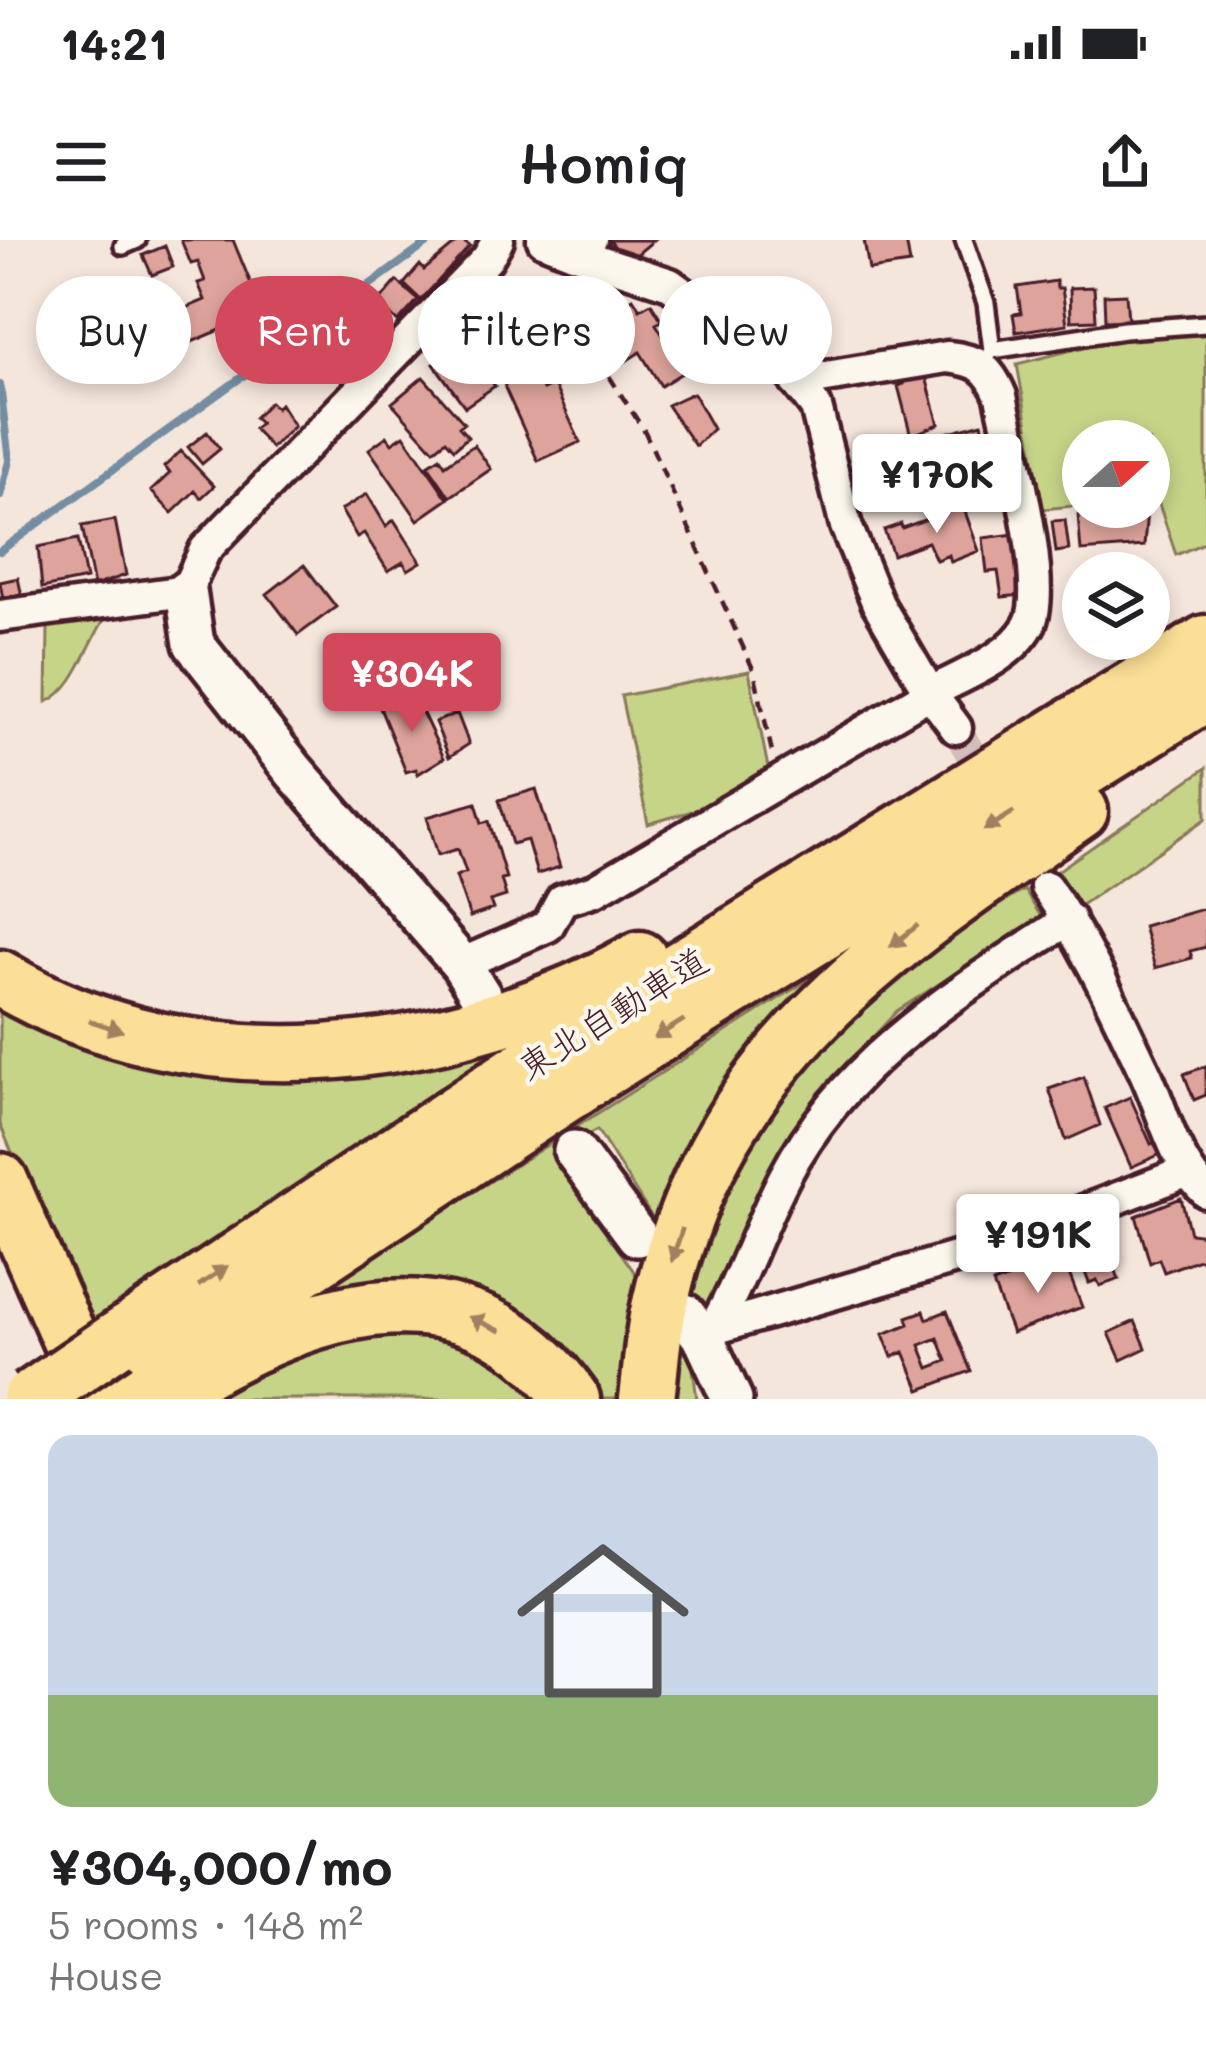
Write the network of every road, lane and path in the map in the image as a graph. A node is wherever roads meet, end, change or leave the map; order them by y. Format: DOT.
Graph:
graph roads {
  1 [pos="498,240"];
  2 [pos="543,240"];
  3 [pos="964,240"];
  4 [pos="586,248"];
  5 [pos="659,279"];
  6 [pos="1206,324"];
  7 [pos="987,358"];
  8 [pos="832,376"];
  9 [pos="798,384"];
  10 [pos="186,591"];
  11 [pos="0,616"];
  12 [pos="1206,644"];
  13 [pos="1146,679"];
  14 [pos="930,693"];
  15 [pos="1206,693"];
  16 [pos="1206,724"];
  17 [pos="956,728"];
  18 [pos="782,779"];
  19 [pos="1046,887"];
  20 [pos="1069,920"];
  21 [pos="0,978"];
  22 [pos="471,980"];
  23 [pos="574,1150"];
  24 [pos="0,1181"];
  25 [pos="1196,1182"];
  26 [pos="637,1236"];
  27 [pos="0,1251"];
  28 [pos="701,1328"];
  29 [pos="122,1383"];
  30 [pos="30,1399"];
  31 [pos="66,1399"];
  32 [pos="572,1399"];
  33 [pos="647,1399"];
  34 [pos="732,1399"];
  1 -- 10 [label="street"];
  2 -- 4 [label="street"];
  3 -- 7 [label="lane"];
  4 -- 5 [label="street"];
  4 -- 18 [label="path"];
  6 -- 7 [label="lane"];
  7 -- 8 [label="street"];
  7 -- 14 [label="street"];
  9 -- 14 [label="street"];
  10 -- 11 [label="street"];
  10 -- 22 [label="street"];
  12 -- 13 [label="highway, 東北自動車道"];
  21 -- 13 [label="highway, one-way"];
  29 -- 13 [label="highway, 東北自動車道, one-way"];
  14 -- 17 [label="street"];
  14 -- 18 [label="street"];
  15 -- 29 [label="highway, 東北自動車道, one-way"];
  16 -- 33 [label="highway, one-way"];
  18 -- 22 [label="street"];
  19 -- 20 [label="street"];
  20 -- 25 [label="street"];
  20 -- 28 [label="street"];
  23 -- 26 [label="street"];
  24 -- 29 [label="highway"];
  25 -- 28 [label="street"];
  27 -- 31 [label="highway"];
  28 -- 34 [label="street"];
  29 -- 30 [label="highway, 東北自動車道, bridge"];
  32 -- 29 [label="highway, one-way"];
}
